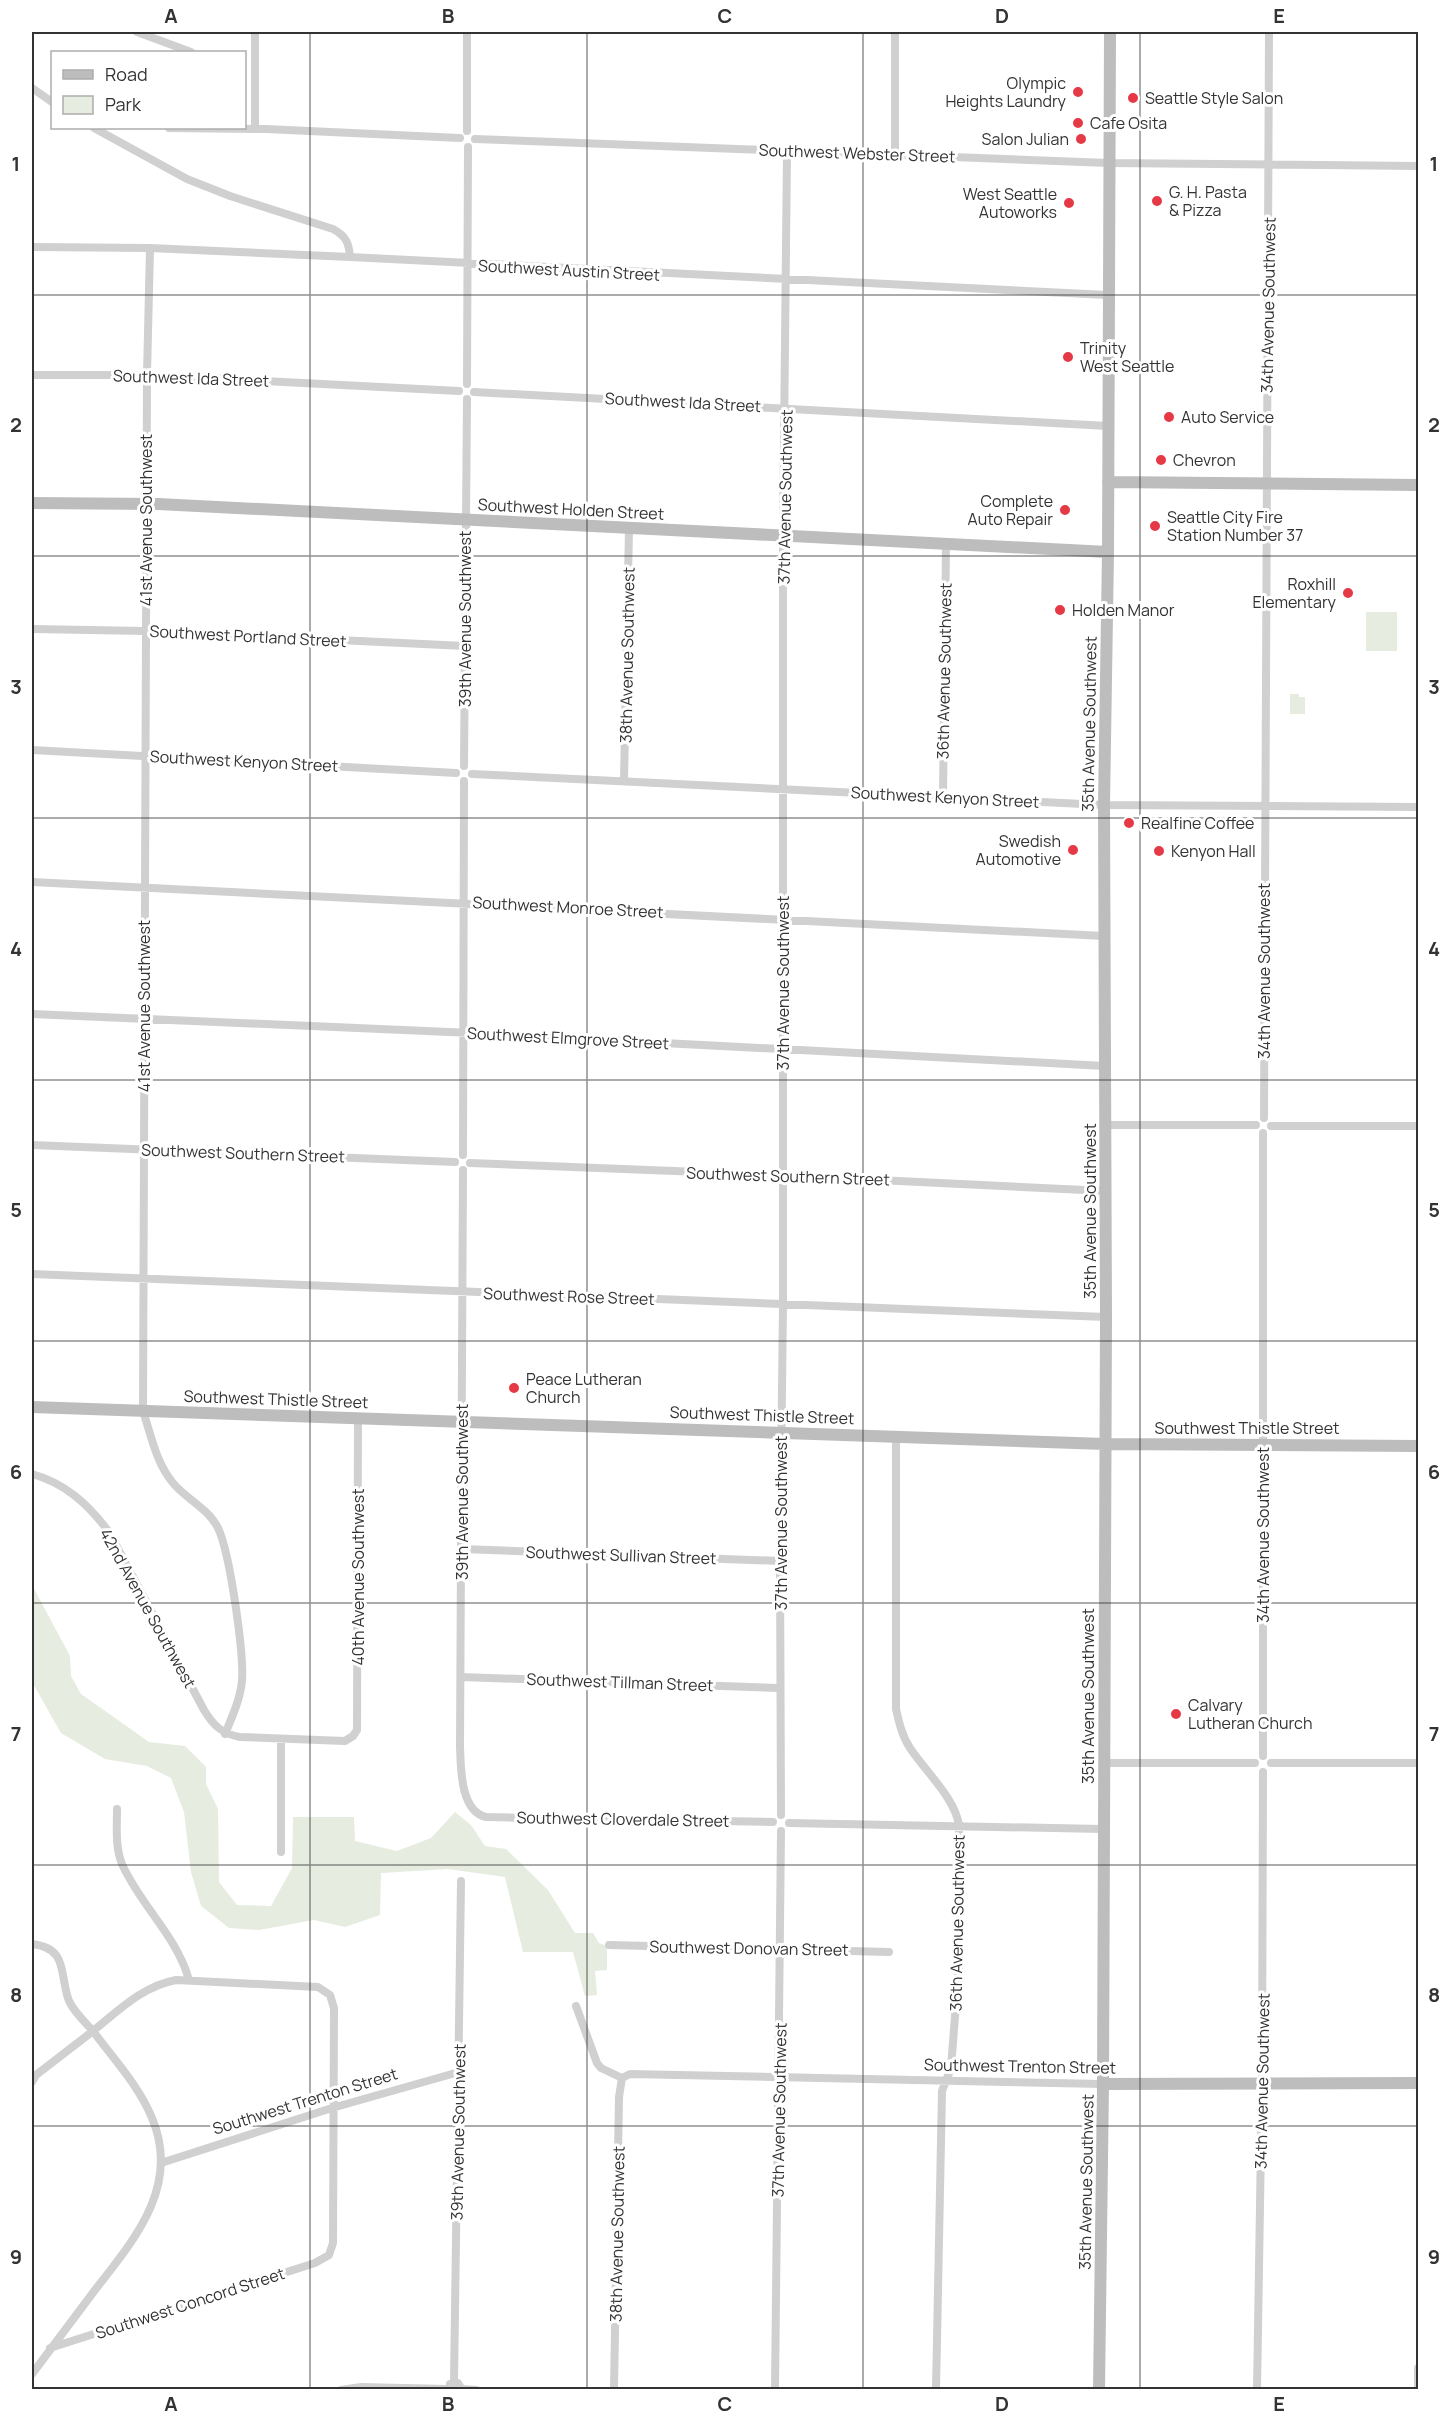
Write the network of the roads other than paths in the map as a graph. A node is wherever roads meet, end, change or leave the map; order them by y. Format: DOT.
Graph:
graph roads {
  1 [pos="137,32"];
  2 [pos="255,32"];
  3 [pos="467,32"];
  4 [pos="895,32"];
  5 [pos="1110,32"];
  6 [pos="1269,32"];
  7 [pos="188,51"];
  8 [pos="246,70"];
  9 [pos="255,72"];
  10 [pos="32,88"];
  11 [pos="51,101"];
  12 [pos="96,129"];
  13 [pos="246,129"];
  14 [pos="255,129"];
  15 [pos="467,131"];
  16 [pos="460,138"];
  17 [pos="475,139"];
  18 [pos="468,147"];
  19 [pos="787,151"];
  20 [pos="895,155"];
  21 [pos="1109,163"];
  22 [pos="1269,165"];
  23 [pos="1419,166"];
  24 [pos="32,247"];
  25 [pos="150,248"];
  26 [pos="350,257"];
  27 [pos="467,265"];
  28 [pos="786,281"];
  29 [pos="1107,295"];
  30 [pos="32,375"];
  31 [pos="147,375"];
  32 [pos="467,384"];
  33 [pos="459,391"];
  34 [pos="474,392"];
  35 [pos="467,399"];
  36 [pos="786,407"];
  37 [pos="1108,426"];
  38 [pos="1108,482"];
  39 [pos="1266,483"];
  40 [pos="1419,485"];
  41 [pos="32,503"];
  42 [pos="146,504"];
  43 [pos="466,519"];
  44 [pos="628,529"];
  45 [pos="783,537"];
  46 [pos="946,545"];
  47 [pos="1108,552"];
  48 [pos="32,629"];
  49 [pos="146,631"];
  50 [pos="465,646"];
  51 [pos="32,750"];
  52 [pos="144,756"];
  53 [pos="464,766"];
  54 [pos="456,773"];
  55 [pos="472,774"];
  56 [pos="464,781"];
  57 [pos="624,781"];
  58 [pos="783,789"];
  59 [pos="943,796"];
  60 [pos="1104,806"];
  61 [pos="1264,807"];
  62 [pos="1419,807"];
  63 [pos="32,882"];
  64 [pos="145,887"];
  65 [pos="463,902"];
  66 [pos="782,918"];
  67 [pos="1104,936"];
  68 [pos="32,1014"];
  69 [pos="144,1019"];
  70 [pos="463,1033"];
  71 [pos="783,1049"];
  72 [pos="1105,1066"];
  73 [pos="1264,1118"];
  74 [pos="1106,1125"];
  75 [pos="1256,1125"];
  76 [pos="1271,1125"];
  77 [pos="1419,1126"];
  78 [pos="1263,1133"];
  79 [pos="32,1145"];
  80 [pos="144,1149"];
  81 [pos="463,1155"];
  82 [pos="455,1162"];
  83 [pos="470,1163"];
  84 [pos="463,1170"];
  85 [pos="782,1175"];
  86 [pos="1107,1191"];
  87 [pos="32,1274"];
  88 [pos="143,1279"];
  89 [pos="462,1292"];
  90 [pos="783,1304"];
  91 [pos="1107,1317"];
  92 [pos="32,1407"];
  93 [pos="143,1411"];
  94 [pos="358,1419"];
  95 [pos="461,1421"];
  96 [pos="781,1432"];
  97 [pos="896,1437"];
  98 [pos="1105,1444"];
  99 [pos="1262,1445"];
  100 [pos="1419,1446"];
  101 [pos="32,1474"];
  102 [pos="462,1549"];
  103 [pos="780,1561"];
  104 [pos="461,1677"];
  105 [pos="780,1688"];
  106 [pos="225,1734"];
  107 [pos="281,1740"];
  108 [pos="1263,1756"];
  109 [pos="1104,1763"];
  110 [pos="1255,1763"];
  111 [pos="1270,1763"];
  112 [pos="1419,1763"];
  113 [pos="1263,1772"];
  114 [pos="117,1809"];
  115 [pos="475,1811"];
  116 [pos="781,1815"];
  117 [pos="773,1822"];
  118 [pos="789,1823"];
  119 [pos="959,1826"];
  120 [pos="1104,1828"];
  121 [pos="781,1831"];
  122 [pos="281,1852"];
  123 [pos="460,1881"];
  124 [pos="32,1944"];
  125 [pos="609,1945"];
  126 [pos="780,1949"];
  127 [pos="889,1952"];
  128 [pos="189,1980"];
  129 [pos="576,2006"];
  130 [pos="93,2031"];
  131 [pos="459,2072"];
  132 [pos="780,2077"];
  133 [pos="622,2078"];
  134 [pos="945,2081"];
  135 [pos="32,2082"];
  136 [pos="1262,2083"];
  137 [pos="1103,2084"];
  138 [pos="1419,2084"];
  139 [pos="332,2108"];
  140 [pos="161,2163"];
  141 [pos="50,2348"];
  142 [pos="1419,2368"];
  143 [pos="32,2374"];
  144 [pos="454,2382"];
  145 [pos="447,2389"];
  146 [pos="462,2389"];
  147 [pos="935,2389"];
  148 [pos="341,2390"];
  149 [pos="476,2390"];
  150 [pos="614,2390"];
  151 [pos="775,2390"];
  152 [pos="1099,2390"];
  153 [pos="1257,2390"];
  154 [pos="1418,2390"];
  1 -- 7 [label="street"];
  2 -- 9 [label="street"];
  3 -- 15 [label="street"];
  4 -- 20 [label="street"];
  5 -- 21 [label="main road, 35th Avenue Southwest"];
  6 -- 22 [label="street, 34th Avenue Southwest"];
  8 -- 9 [label="street"];
  9 -- 14 [label="street"];
  10 -- 11 [label="street"];
  12 -- 26 [label="street"];
  13 -- 14 [label="street"];
  14 -- 16 [label="street"];
  15 -- 16 [label="street"];
  15 -- 17 [label="street"];
  16 -- 18 [label="street"];
  17 -- 18 [label="street"];
  17 -- 19 [label="street, Southwest Webster Street"];
  18 -- 27 [label="street"];
  19 -- 20 [label="street, Southwest Webster Street"];
  19 -- 28 [label="street, 37th Avenue Southwest"];
  20 -- 21 [label="street, Southwest Webster Street"];
  21 -- 22 [label="street, Southwest Webster Street"];
  21 -- 29 [label="main road, 35th Avenue Southwest"];
  22 -- 23 [label="street, Southwest Webster Street"];
  22 -- 39 [label="street, 34th Avenue Southwest"];
  24 -- 25 [label="street, Southwest Austin Street"];
  25 -- 26 [label="street, Southwest Austin Street"];
  25 -- 31 [label="street, 41st Avenue Southwest"];
  26 -- 27 [label="street, Southwest Austin Street"];
  27 -- 28 [label="street, Southwest Austin Street"];
  27 -- 32 [label="street"];
  28 -- 29 [label="street, Southwest Austin Street"];
  28 -- 36 [label="street, 37th Avenue Southwest"];
  29 -- 37 [label="main road, 35th Avenue Southwest"];
  30 -- 31 [label="street, Southwest Ida Street"];
  31 -- 33 [label="street, Southwest Ida Street"];
  31 -- 42 [label="street, 41st Avenue Southwest"];
  32 -- 33 [label="street"];
  32 -- 34 [label="street"];
  33 -- 35 [label="street"];
  34 -- 35 [label="street"];
  34 -- 36 [label="street, Southwest Ida Street"];
  35 -- 43 [label="street, 39th Avenue Southwest"];
  36 -- 37 [label="street, Southwest Ida Street"];
  36 -- 45 [label="street, 37th Avenue Southwest"];
  37 -- 38 [label="main road, 35th Avenue Southwest"];
  38 -- 39 [label="main road"];
  38 -- 47 [label="main road, 35th Avenue Southwest"];
  39 -- 40 [label="main road"];
  39 -- 61 [label="street, 34th Avenue Southwest"];
  41 -- 42 [label="main road, Southwest Holden Street"];
  42 -- 43 [label="main road, Southwest Holden Street"];
  42 -- 49 [label="street, 41st Avenue Southwest"];
  43 -- 44 [label="main road, Southwest Holden Street"];
  43 -- 50 [label="street, 39th Avenue Southwest"];
  44 -- 45 [label="main road, Southwest Holden Street"];
  44 -- 57 [label="street, 38th Avenue Southwest"];
  45 -- 46 [label="main road, Southwest Holden Street"];
  45 -- 58 [label="street, 37th Avenue Southwest"];
  46 -- 47 [label="main road, Southwest Holden Street"];
  46 -- 59 [label="street, 36th Avenue Southwest"];
  47 -- 60 [label="main road, 35th Avenue Southwest"];
  48 -- 49 [label="street, Southwest Portland Street"];
  49 -- 50 [label="street, Southwest Portland Street"];
  49 -- 52 [label="street, 41st Avenue Southwest"];
  50 -- 53 [label="street, 39th Avenue Southwest"];
  51 -- 52 [label="street, Southwest Kenyon Street"];
  52 -- 54 [label="street, Southwest Kenyon Street"];
  52 -- 64 [label="street, 41st Avenue Southwest"];
  53 -- 54 [label="street"];
  53 -- 55 [label="street"];
  54 -- 56 [label="street"];
  55 -- 56 [label="street"];
  55 -- 57 [label="street, Southwest Kenyon Street"];
  56 -- 65 [label="street"];
  57 -- 58 [label="street, Southwest Kenyon Street"];
  58 -- 59 [label="street, Southwest Kenyon Street"];
  58 -- 66 [label="street, 37th Avenue Southwest"];
  59 -- 60 [label="street, Southwest Kenyon Street"];
  60 -- 61 [label="street, Southwest Kenyon Street"];
  60 -- 67 [label="main road, 35th Avenue Southwest"];
  61 -- 62 [label="street, Southwest Kenyon Street"];
  61 -- 73 [label="street, 34th Avenue Southwest"];
  63 -- 64 [label="street, Southwest Monroe Street"];
  64 -- 65 [label="street, Southwest Monroe Street"];
  64 -- 69 [label="street, 41st Avenue Southwest"];
  65 -- 66 [label="street, Southwest Monroe Street"];
  65 -- 70 [label="street"];
  66 -- 67 [label="street, Southwest Monroe Street"];
  66 -- 71 [label="street, 37th Avenue Southwest"];
  67 -- 72 [label="main road, 35th Avenue Southwest"];
  68 -- 69 [label="street, Southwest Elmgrove Street"];
  69 -- 70 [label="street, Southwest Elmgrove Street"];
  69 -- 80 [label="street, 41st Avenue Southwest"];
  70 -- 71 [label="street, Southwest Elmgrove Street"];
  70 -- 81 [label="street"];
  71 -- 72 [label="street, Southwest Elmgrove Street"];
  71 -- 85 [label="street, 37th Avenue Southwest"];
  72 -- 74 [label="main road, 35th Avenue Southwest"];
  73 -- 75 [label="street"];
  73 -- 76 [label="street"];
  74 -- 75 [label="street"];
  74 -- 86 [label="main road, 35th Avenue Southwest"];
  75 -- 78 [label="street"];
  76 -- 77 [label="street"];
  76 -- 78 [label="street"];
  78 -- 99 [label="street, 34th Avenue Southwest"];
  79 -- 80 [label="street, Southwest Southern Street"];
  80 -- 82 [label="street, Southwest Southern Street"];
  80 -- 88 [label="street, 41st Avenue Southwest"];
  81 -- 82 [label="street"];
  81 -- 83 [label="street"];
  82 -- 84 [label="street"];
  83 -- 84 [label="street"];
  83 -- 85 [label="street, Southwest Southern Street"];
  84 -- 89 [label="street, 39th Avenue Southwest"];
  85 -- 86 [label="street, Southwest Southern Street"];
  85 -- 90 [label="street, 37th Avenue Southwest"];
  86 -- 91 [label="main road, 35th Avenue Southwest"];
  87 -- 88 [label="street, Southwest Rose Street"];
  88 -- 89 [label="street, Southwest Rose Street"];
  88 -- 93 [label="street, 41st Avenue Southwest"];
  89 -- 90 [label="street, Southwest Rose Street"];
  89 -- 95 [label="street, 39th Avenue Southwest"];
  90 -- 91 [label="street, Southwest Rose Street"];
  90 -- 96 [label="street, 37th Avenue Southwest"];
  91 -- 98 [label="main road, 35th Avenue Southwest"];
  92 -- 93 [label="main road, Southwest Thistle Street"];
  93 -- 94 [label="main road, Southwest Thistle Street"];
  93 -- 106 [label="street, 41st Avenue Southwest"];
  94 -- 95 [label="main road, Southwest Thistle Street"];
  94 -- 107 [label="street, 40th Avenue Southwest"];
  95 -- 96 [label="main road, Southwest Thistle Street"];
  95 -- 102 [label="street, 39th Avenue Southwest"];
  96 -- 97 [label="main road, Southwest Thistle Street"];
  96 -- 103 [label="street, 37th Avenue Southwest"];
  97 -- 98 [label="main road, Southwest Thistle Street"];
  97 -- 119 [label="street, 36th Avenue Southwest"];
  98 -- 99 [label="main road, Southwest Thistle Street"];
  98 -- 109 [label="main road, 35th Avenue Southwest"];
  99 -- 100 [label="main road, Southwest Thistle Street"];
  99 -- 108 [label="street, 34th Avenue Southwest"];
  101 -- 106 [label="street, 42nd Avenue Southwest"];
  102 -- 103 [label="street, Southwest Sullivan Street"];
  102 -- 104 [label="street, 39th Avenue Southwest"];
  103 -- 105 [label="street, 37th Avenue Southwest"];
  104 -- 105 [label="street, Southwest Tillman Street"];
  104 -- 115 [label="street, 39th Avenue Southwest"];
  105 -- 116 [label="street, 37th Avenue Southwest"];
  106 -- 107 [label="street"];
  107 -- 122 [label="street"];
  108 -- 110 [label="street"];
  108 -- 111 [label="street"];
  109 -- 110 [label="street"];
  109 -- 120 [label="main road, 35th Avenue Southwest"];
  110 -- 113 [label="street"];
  111 -- 112 [label="street"];
  111 -- 113 [label="street"];
  113 -- 136 [label="street, 34th Avenue Southwest"];
  114 -- 128 [label="street"];
  115 -- 117 [label="street, Southwest Cloverdale Street"];
  116 -- 117 [label="street"];
  116 -- 118 [label="street"];
  117 -- 121 [label="street"];
  118 -- 119 [label="street"];
  118 -- 121 [label="street"];
  119 -- 120 [label="street"];
  119 -- 134 [label="street, 36th Avenue Southwest"];
  120 -- 137 [label="main road, 35th Avenue Southwest"];
  121 -- 126 [label="street, 37th Avenue Southwest"];
  123 -- 131 [label="street, 39th Avenue Southwest"];
  124 -- 130 [label="street"];
  125 -- 126 [label="street, Southwest Donovan Street"];
  126 -- 127 [label="street, Southwest Donovan Street"];
  126 -- 132 [label="street, 37th Avenue Southwest"];
  128 -- 130 [label="street"];
  128 -- 139 [label="street"];
  129 -- 133 [label="street"];
  130 -- 135 [label="street"];
  130 -- 140 [label="street"];
  131 -- 139 [label="street, Southwest Trenton Street"];
  131 -- 144 [label="street, 39th Avenue Southwest"];
  132 -- 133 [label="street, Southwest Trenton Street"];
  132 -- 134 [label="street, Southwest Trenton Street"];
  132 -- 151 [label="street, 37th Avenue Southwest"];
  133 -- 150 [label="street, 38th Avenue Southwest"];
  134 -- 137 [label="street, Southwest Trenton Street"];
  134 -- 147 [label="street, 36th Avenue Southwest"];
  136 -- 137 [label="main road, Southwest Trenton Street"];
  136 -- 138 [label="main road, Southwest Trenton Street"];
  136 -- 153 [label="street, 34th Avenue Southwest"];
  137 -- 152 [label="main road, 35th Avenue Southwest"];
  139 -- 140 [label="street, Southwest Trenton Street"];
  139 -- 141 [label="street, Southwest Concord Street"];
  140 -- 141 [label="street"];
  141 -- 143 [label="street"];
  142 -- 154 [label="street"];
  144 -- 145 [label="street"];
  144 -- 146 [label="street"];
  145 -- 148 [label="street"];
  146 -- 149 [label="street"];
}
